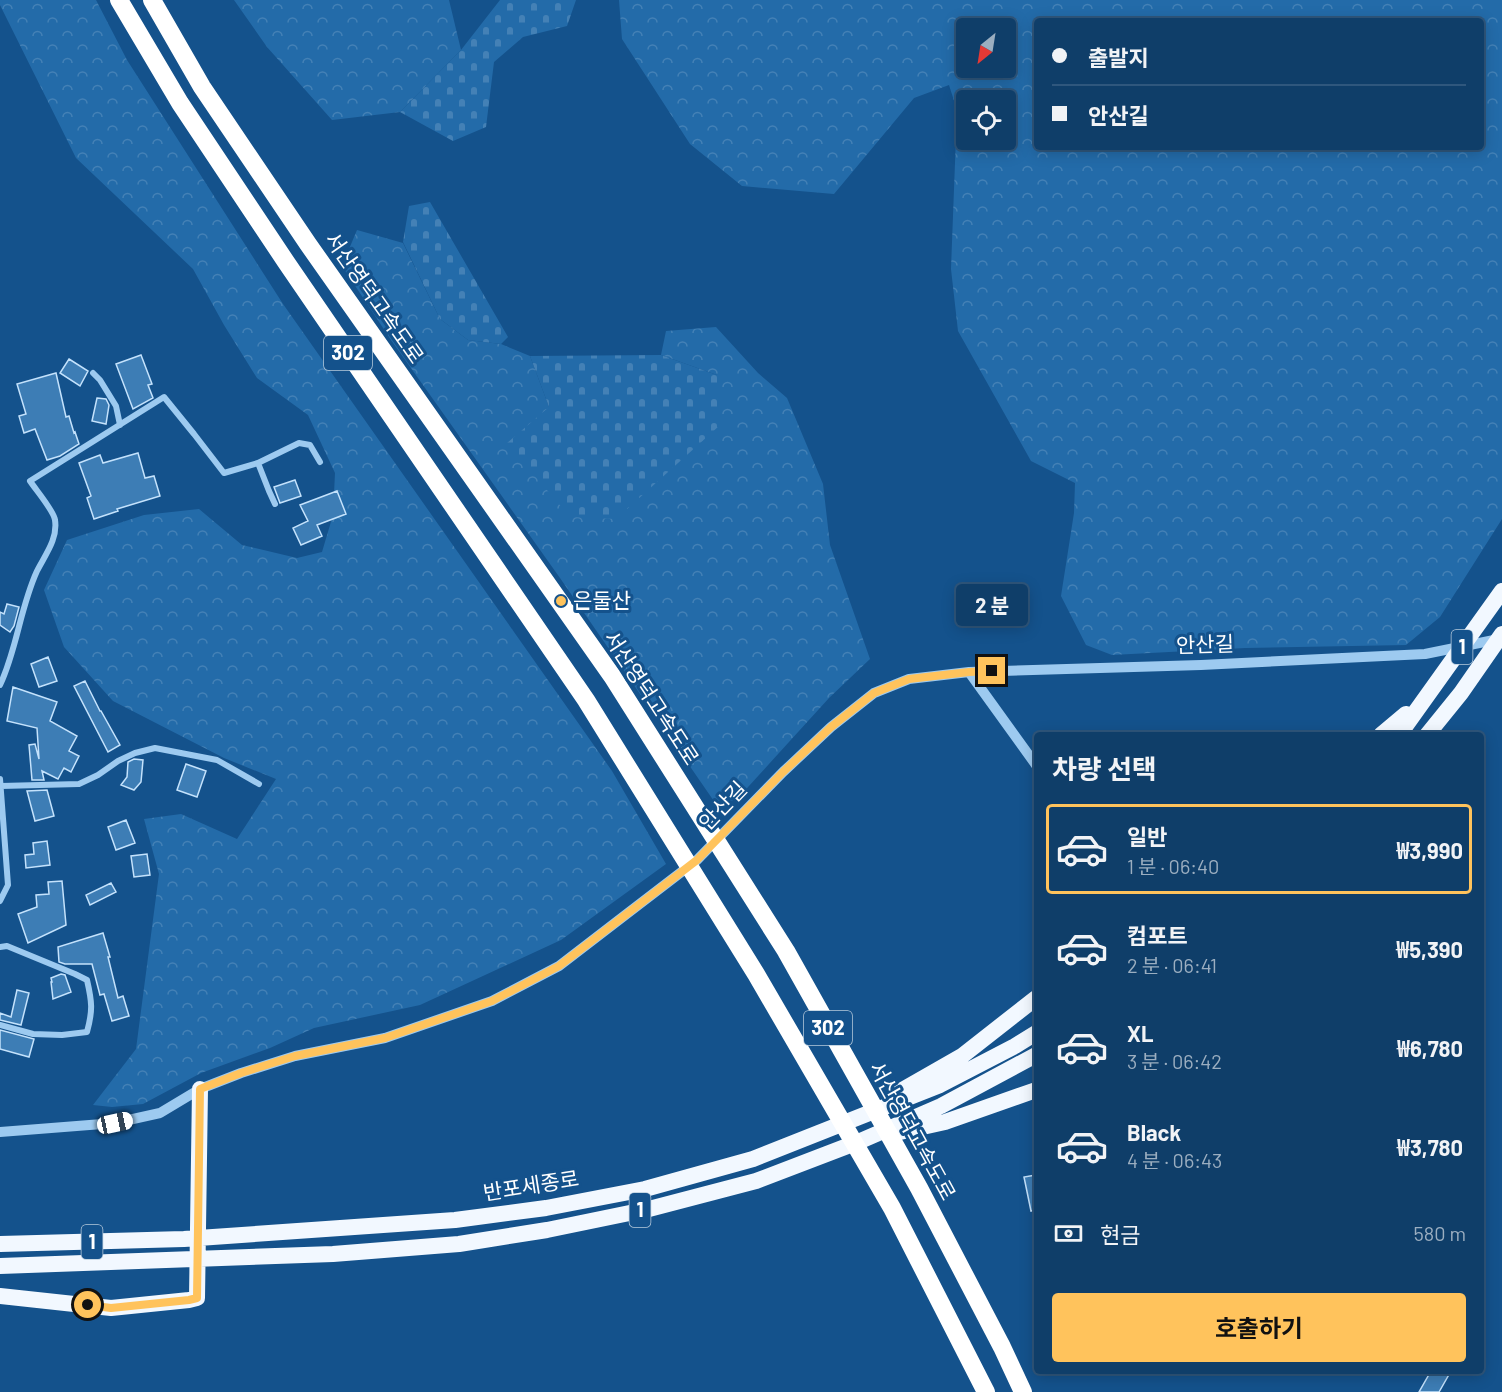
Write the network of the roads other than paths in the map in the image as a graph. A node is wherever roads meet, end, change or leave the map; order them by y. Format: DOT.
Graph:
graph roads {
  1 [pos="119,0"];
  2 [pos="152,0"];
  3 [pos="93,373"];
  4 [pos="120,425"];
  5 [pos="320,462"];
  6 [pos="258,463"];
  7 [pos="275,504"];
  8 [pos="1499,596"];
  9 [pos="1502,636"];
  10 [pos="969,672"];
  11 [pos="0,685"];
  12 [pos="1461,693"];
  13 [pos="1429,694"];
  14 [pos="1385,732"];
  15 [pos="1401,732"];
  16 [pos="1429,732"];
  17 [pos="1438,732"];
  18 [pos="1034,762"];
  19 [pos="0,779"];
  20 [pos="259,784"];
  21 [pos="1,786"];
  22 [pos="1,802"];
  23 [pos="0,901"];
  24 [pos="0,947"];
  25 [pos="1034,1000"];
  26 [pos="0,1025"];
  27 [pos="1034,1034"];
  28 [pos="1034,1056"];
  29 [pos="200,1089"];
  30 [pos="1034,1091"];
  31 [pos="852,1119"];
  32 [pos="0,1132"];
  33 [pos="858,1142"];
  34 [pos="0,1244"];
  35 [pos="0,1266"];
  36 [pos="0,1296"];
  37 [pos="986,1392"];
  38 [pos="1023,1392"];
  1 -- 37 [label="highway, 302"];
  2 -- 38 [label="highway, 서산영덕고속도로 / 302"];
  3 -- 4 [label="street"];
  4 -- 6 [label="street"];
  4 -- 11 [label="street"];
  5 -- 6 [label="street"];
  6 -- 7 [label="street"];
  8 -- 13 [label="highway, 1"];
  9 -- 10 [label="street, 안산길"];
  9 -- 12 [label="highway, 1"];
  10 -- 18 [label="street"];
  10 -- 29 [label="street, 안산길"];
  12 -- 16 [label="highway, 1"];
  12 -- 17 [label="highway"];
  13 -- 14 [label="highway"];
  13 -- 15 [label="highway, 1"];
  19 -- 21 [label="street"];
  20 -- 21 [label="street"];
  21 -- 22 [label="street"];
  22 -- 23 [label="street"];
  24 -- 26 [label="street"];
  25 -- 31 [label="highway"];
  27 -- 31 [label="highway, 반포세종로 / 1"];
  28 -- 33 [label="highway, 반포세종로 / 1"];
  29 -- 32 [label="street, 안산길"];
  29 -- 36 [label="highway"];
  30 -- 33 [label="highway"];
  31 -- 34 [label="highway, 반포세종로 / 1"];
  33 -- 35 [label="highway, 반포세종로 / 1"];
}
